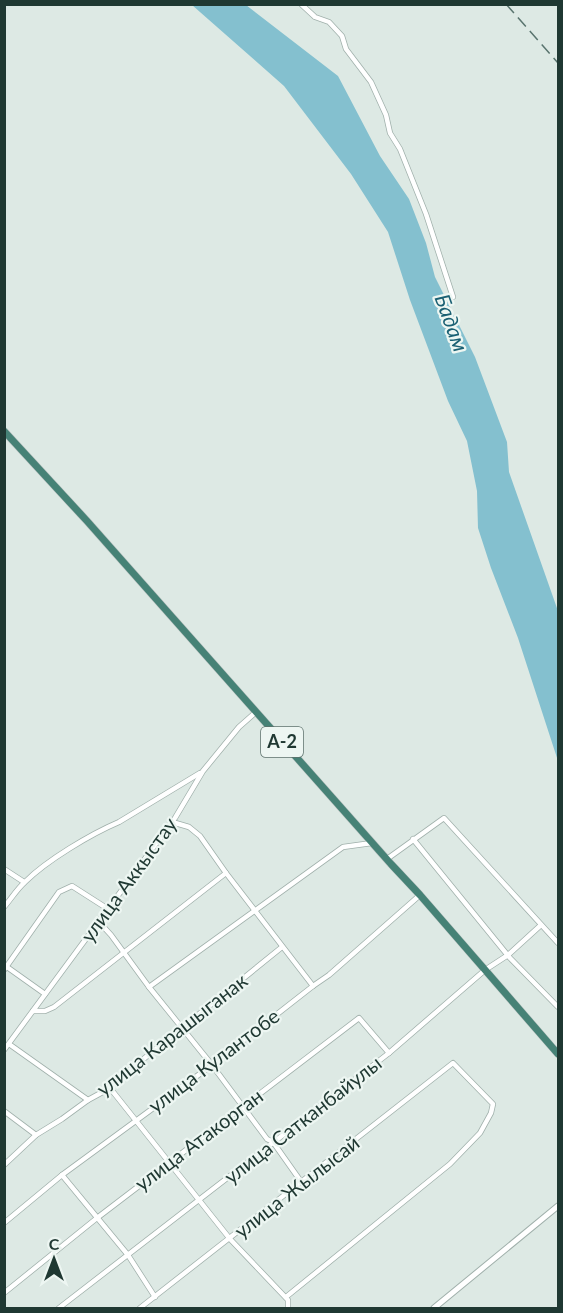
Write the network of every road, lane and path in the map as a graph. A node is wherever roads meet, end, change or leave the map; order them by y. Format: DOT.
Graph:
graph roads {
  1 [pos="301,4"];
  2 [pos="453,297"];
  3 [pos="4,431"];
  4 [pos="256,712"];
  5 [pos="203,771"];
  6 [pos="172,822"];
  7 [pos="413,839"];
  8 [pos="372,843"];
  9 [pos="386,859"];
  10 [pos="4,869"];
  11 [pos="226,873"];
  12 [pos="24,882"];
  13 [pos="420,895"];
  14 [pos="4,907"];
  15 [pos="108,909"];
  16 [pos="254,910"];
  17 [pos="99,922"];
  18 [pos="541,925"];
  19 [pos="558,943"];
  20 [pos="282,947"];
  21 [pos="124,952"];
  22 [pos="508,955"];
  23 [pos="6,969"];
  24 [pos="485,970"];
  25 [pos="313,986"];
  26 [pos="149,987"];
  27 [pos="45,994"];
  28 [pos="558,1007"];
  29 [pos="33,1011"];
  30 [pos="182,1028"];
  31 [pos="9,1044"];
  32 [pos="4,1050"];
  33 [pos="389,1053"];
  34 [pos="558,1054"];
  35 [pos="212,1065"];
  36 [pos="110,1088"];
  37 [pos="87,1100"];
  38 [pos="244,1108"];
  39 [pos="4,1111"];
  40 [pos="135,1120"];
  41 [pos="36,1135"];
  42 [pos="273,1142"];
  43 [pos="169,1163"];
  44 [pos="4,1165"];
  45 [pos="62,1175"];
  46 [pos="302,1183"];
  47 [pos="198,1200"];
  48 [pos="558,1206"];
  49 [pos="97,1218"];
  50 [pos="4,1223"];
  51 [pos="230,1239"];
  52 [pos="128,1255"];
  53 [pos="4,1293"];
  54 [pos="155,1297"];
  55 [pos="286,1297"];
  56 [pos="60,1308"];
  57 [pos="140,1308"];
  58 [pos="288,1308"];
  59 [pos="434,1308"];
  1 -- 2 [label="street"];
  3 -- 4 [label="highway, A-2"];
  4 -- 5 [label="street, улица Аккыстау"];
  4 -- 8 [label="highway, A-2"];
  5 -- 6 [label="street, улица Аккыстау"];
  5 -- 12 [label="street"];
  6 -- 11 [label="street"];
  6 -- 15 [label="street, улица Аккыстау"];
  7 -- 9 [label="street"];
  7 -- 18 [label="street"];
  7 -- 22 [label="street"];
  8 -- 9 [label="highway, A-2"];
  8 -- 16 [label="street"];
  9 -- 13 [label="highway, A-2"];
  10 -- 12 [label="street"];
  11 -- 16 [label="street"];
  11 -- 21 [label="street"];
  12 -- 14 [label="street"];
  13 -- 24 [label="highway, A-2"];
  13 -- 25 [label="street, улица Кулантобе"];
  15 -- 17 [label="street, улица Аккыстау"];
  15 -- 23 [label="street"];
  16 -- 20 [label="street"];
  16 -- 26 [label="street"];
  17 -- 21 [label="street"];
  17 -- 27 [label="street, улица Аккыстау"];
  18 -- 19 [label="street"];
  18 -- 22 [label="street, улица Сатканбайулы"];
  20 -- 25 [label="street"];
  20 -- 30 [label="street, улица Карашыганак"];
  21 -- 26 [label="street"];
  21 -- 29 [label="street"];
  22 -- 24 [label="street, улица Сатканбайулы"];
  22 -- 28 [label="street"];
  23 -- 27 [label="street"];
  24 -- 33 [label="street, улица Сатканбайулы"];
  24 -- 34 [label="highway, A-2"];
  25 -- 35 [label="street, улица Кулантобе"];
  26 -- 30 [label="street"];
  27 -- 29 [label="street, улица Аккыстау"];
  29 -- 31 [label="street, улица Аккыстау"];
  30 -- 35 [label="street"];
  30 -- 36 [label="street, улица Карашыганак"];
  31 -- 32 [label="street, улица Аккыстау"];
  31 -- 37 [label="street"];
  33 -- 38 [label="street, улица Атакорган"];
  33 -- 42 [label="street, улица Сатканбайулы"];
  35 -- 38 [label="street"];
  35 -- 40 [label="street, улица Кулантобе"];
  36 -- 37 [label="street, улица Карашыганак"];
  36 -- 40 [label="street"];
  37 -- 41 [label="street, улица Карашыганак"];
  38 -- 42 [label="street"];
  38 -- 43 [label="street, улица Атакорган"];
  39 -- 41 [label="street"];
  40 -- 43 [label="street"];
  40 -- 45 [label="street, улица Кулантобе"];
  41 -- 44 [label="street, улица Карашыганак"];
  42 -- 46 [label="street"];
  42 -- 47 [label="street, улица Сатканбайулы"];
  43 -- 47 [label="street"];
  43 -- 49 [label="street, улица Атакорган"];
  45 -- 49 [label="street"];
  45 -- 50 [label="street, улица Кулантобе"];
  46 -- 51 [label="street, улица Жылысай"];
  46 -- 55 [label="street, улица Жылысай"];
  47 -- 51 [label="street"];
  47 -- 52 [label="street, улица Сатканбайулы"];
  48 -- 59 [label="street"];
  49 -- 52 [label="street"];
  49 -- 53 [label="street, улица Атакорган"];
  51 -- 54 [label="street, улица Жылысай"];
  51 -- 55 [label="street"];
  52 -- 54 [label="street"];
  52 -- 56 [label="street, улица Сатканбайулы"];
  54 -- 57 [label="street, улица Жылысай"];
  55 -- 58 [label="street"];
}
